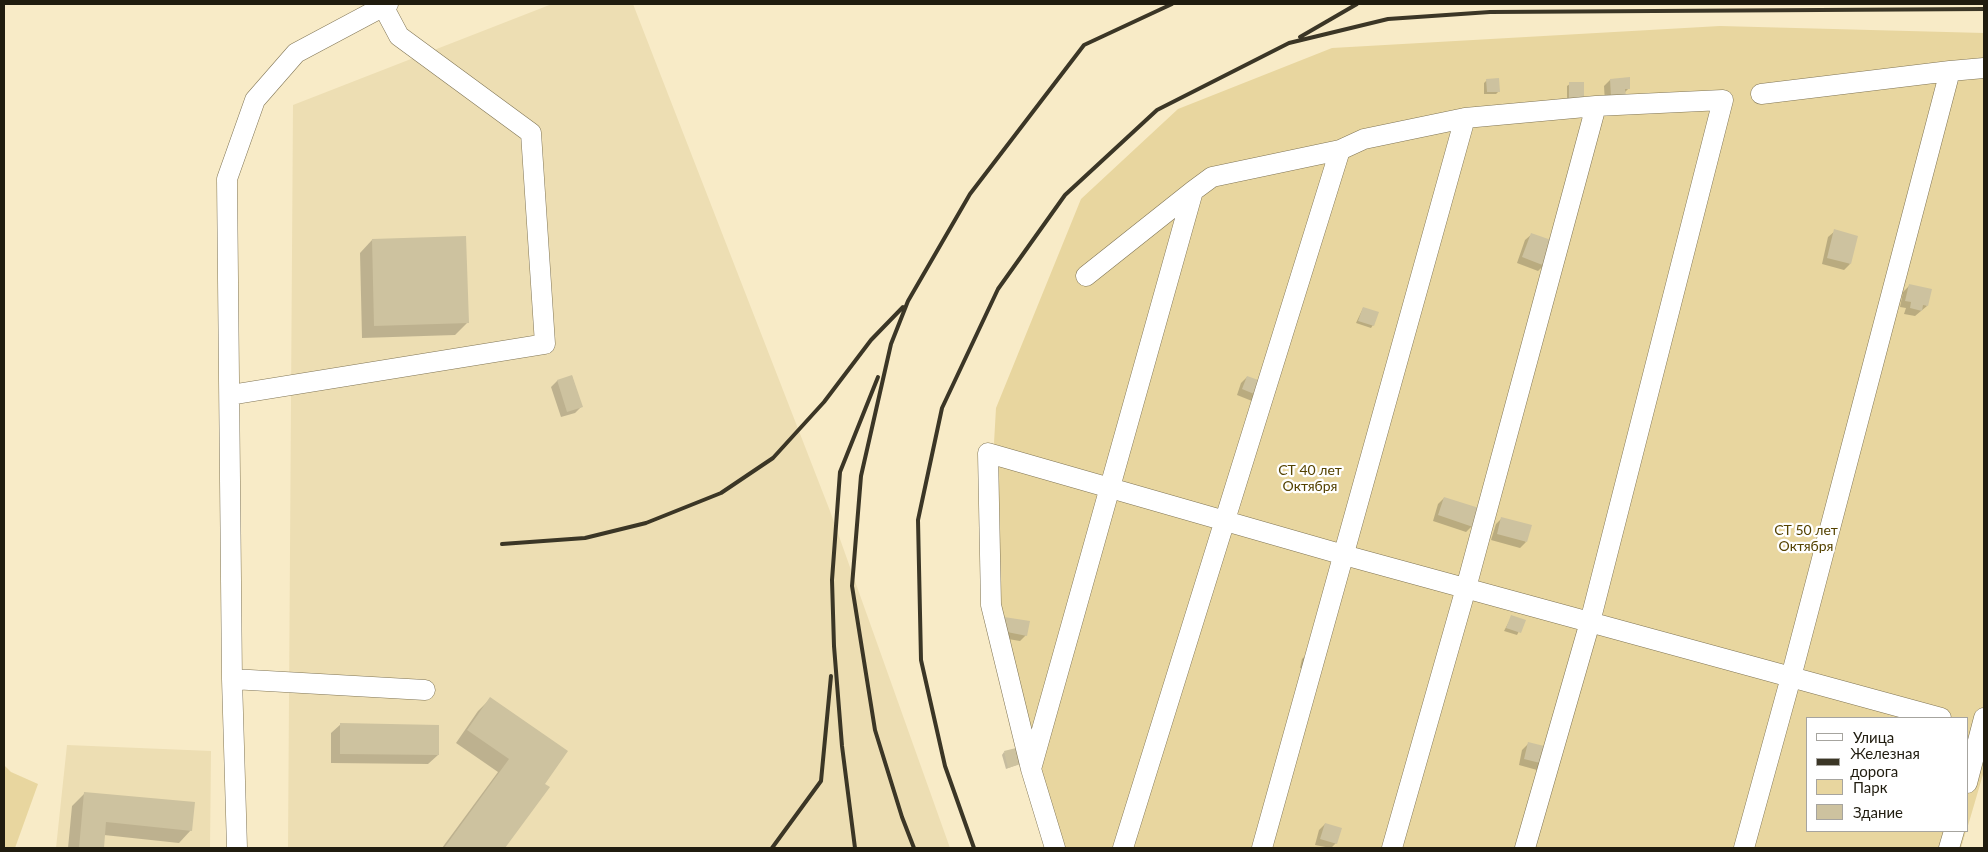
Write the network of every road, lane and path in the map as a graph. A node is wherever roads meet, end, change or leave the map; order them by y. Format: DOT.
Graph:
graph roads {
  1 [pos="385,5"];
  2 [pos="1984,68"];
  3 [pos="1950,71"];
  4 [pos="1761,94"];
  5 [pos="1596,106"];
  6 [pos="1465,118"];
  7 [pos="1340,150"];
  8 [pos="1193,191"];
  9 [pos="1086,276"];
  10 [pos="230,395"];
  11 [pos="1110,488"];
  12 [pos="1226,521"];
  13 [pos="1344,555"];
  14 [pos="1466,588"];
  15 [pos="1590,622"];
  16 [pos="1791,677"];
  17 [pos="232,679"];
  18 [pos="425,690"];
  19 [pos="1937,717"];
  20 [pos="1979,726"];
  21 [pos="1031,769"];
  22 [pos="1968,777"];
  23 [pos="1954,832"];
  24 [pos="238,848"];
  25 [pos="1055,848"];
  26 [pos="1123,848"];
  27 [pos="1262,848"];
  28 [pos="1392,848"];
  29 [pos="1525,848"];
  30 [pos="1744,848"];
  31 [pos="1949,848"];
  1 -- 10 [label="street"];
  1 -- 10 [label="street"];
  2 -- 3 [label="street"];
  3 -- 4 [label="street"];
  3 -- 16 [label="street"];
  5 -- 6 [label="street"];
  5 -- 14 [label="street"];
  5 -- 15 [label="street"];
  6 -- 7 [label="street"];
  6 -- 13 [label="street"];
  7 -- 8 [label="street"];
  7 -- 12 [label="street"];
  8 -- 9 [label="street"];
  8 -- 11 [label="street"];
  10 -- 17 [label="street"];
  11 -- 12 [label="street"];
  11 -- 21 [label="street"];
  11 -- 21 [label="street"];
  12 -- 13 [label="street"];
  12 -- 26 [label="street"];
  13 -- 14 [label="street"];
  13 -- 27 [label="street"];
  14 -- 15 [label="street"];
  14 -- 28 [label="street"];
  15 -- 16 [label="street"];
  15 -- 29 [label="street"];
  16 -- 19 [label="street"];
  16 -- 30 [label="street"];
  17 -- 18 [label="street"];
  17 -- 24 [label="street"];
  20 -- 22 [label="street"];
  21 -- 25 [label="street"];
  23 -- 31 [label="street"];
}
